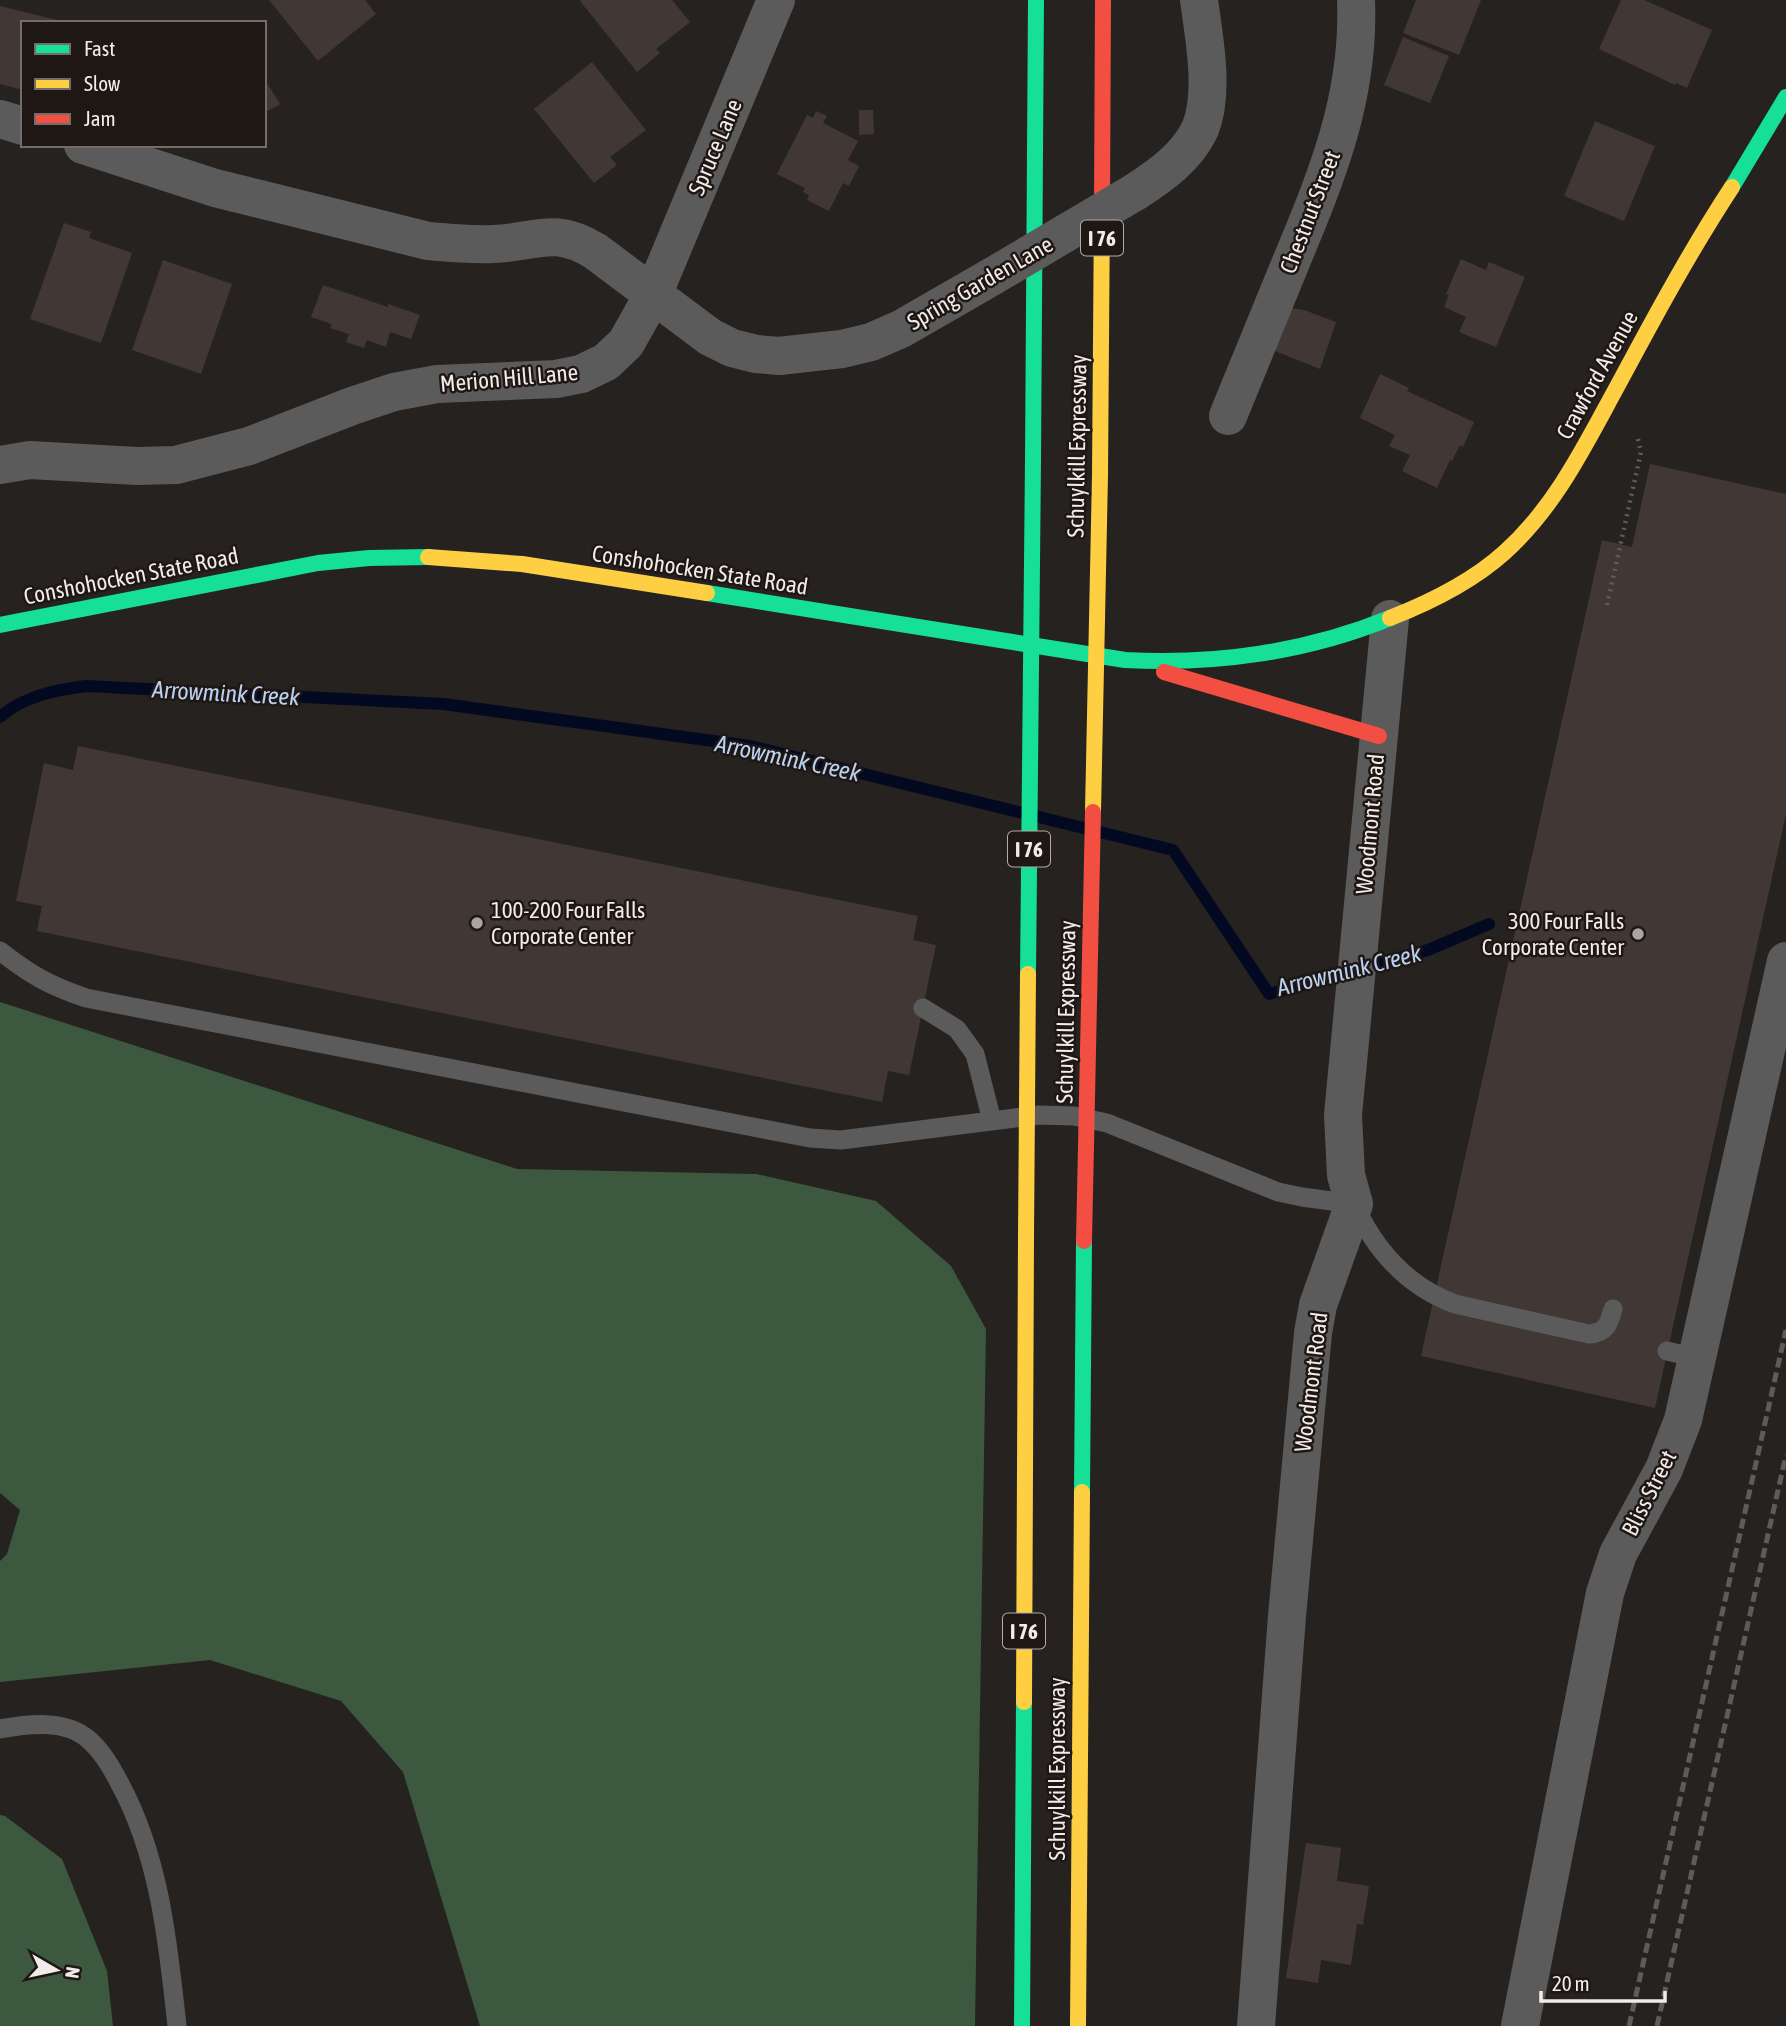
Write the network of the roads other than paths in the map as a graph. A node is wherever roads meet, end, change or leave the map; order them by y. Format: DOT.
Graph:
graph roads {
  1 [pos="776,0"];
  2 [pos="1036,0"];
  3 [pos="1103,0"];
  4 [pos="1199,0"];
  5 [pos="1356,0"];
  6 [pos="1786,97"];
  7 [pos="0,118"];
  8 [pos="21,125"];
  9 [pos="89,147"];
  10 [pos="653,295"];
  11 [pos="1228,416"];
  12 [pos="10,458"];
  13 [pos="1390,619"];
  14 [pos="0,625"];
  15 [pos="1125,660"];
  16 [pos="1378,736"];
  17 [pos="0,951"];
  18 [pos="1786,961"];
  19 [pos="923,1008"];
  20 [pos="992,1121"];
  21 [pos="1354,1204"];
  22 [pos="1613,1309"];
  23 [pos="0,1729"];
  24 [pos="177,2026"];
  25 [pos="1023,2026"];
  26 [pos="1078,2026"];
  27 [pos="1256,2026"];
  28 [pos="1520,2026"];
  1 -- 10 [label="street, Spruce Lane"];
  2 -- 25 [label="main road, Schuylkill Expressway / I 76, bridge"];
  3 -- 26 [label="main road, Schuylkill Expressway / I 76, bridge"];
  4 -- 10 [label="street, Spring Garden Lane, bridge"];
  5 -- 11 [label="street, Chestnut Street"];
  6 -- 13 [label="main road, Crawford Avenue"];
  7 -- 8 [label="street"];
  9 -- 10 [label="street"];
  10 -- 12 [label="street, Merion Hill Lane"];
  13 -- 15 [label="main road, Conshohocken State Road"];
  13 -- 16 [label="street, Woodmont Road"];
  14 -- 15 [label="main road, Conshohocken State Road"];
  15 -- 16 [label="main road"];
  16 -- 21 [label="street, Woodmont Road"];
  17 -- 20 [label="lane"];
  18 -- 28 [label="street, Bliss Street"];
  19 -- 20 [label="lane"];
  20 -- 21 [label="lane"];
  21 -- 22 [label="lane"];
  21 -- 27 [label="street, Woodmont Road"];
  23 -- 24 [label="lane"];
}
